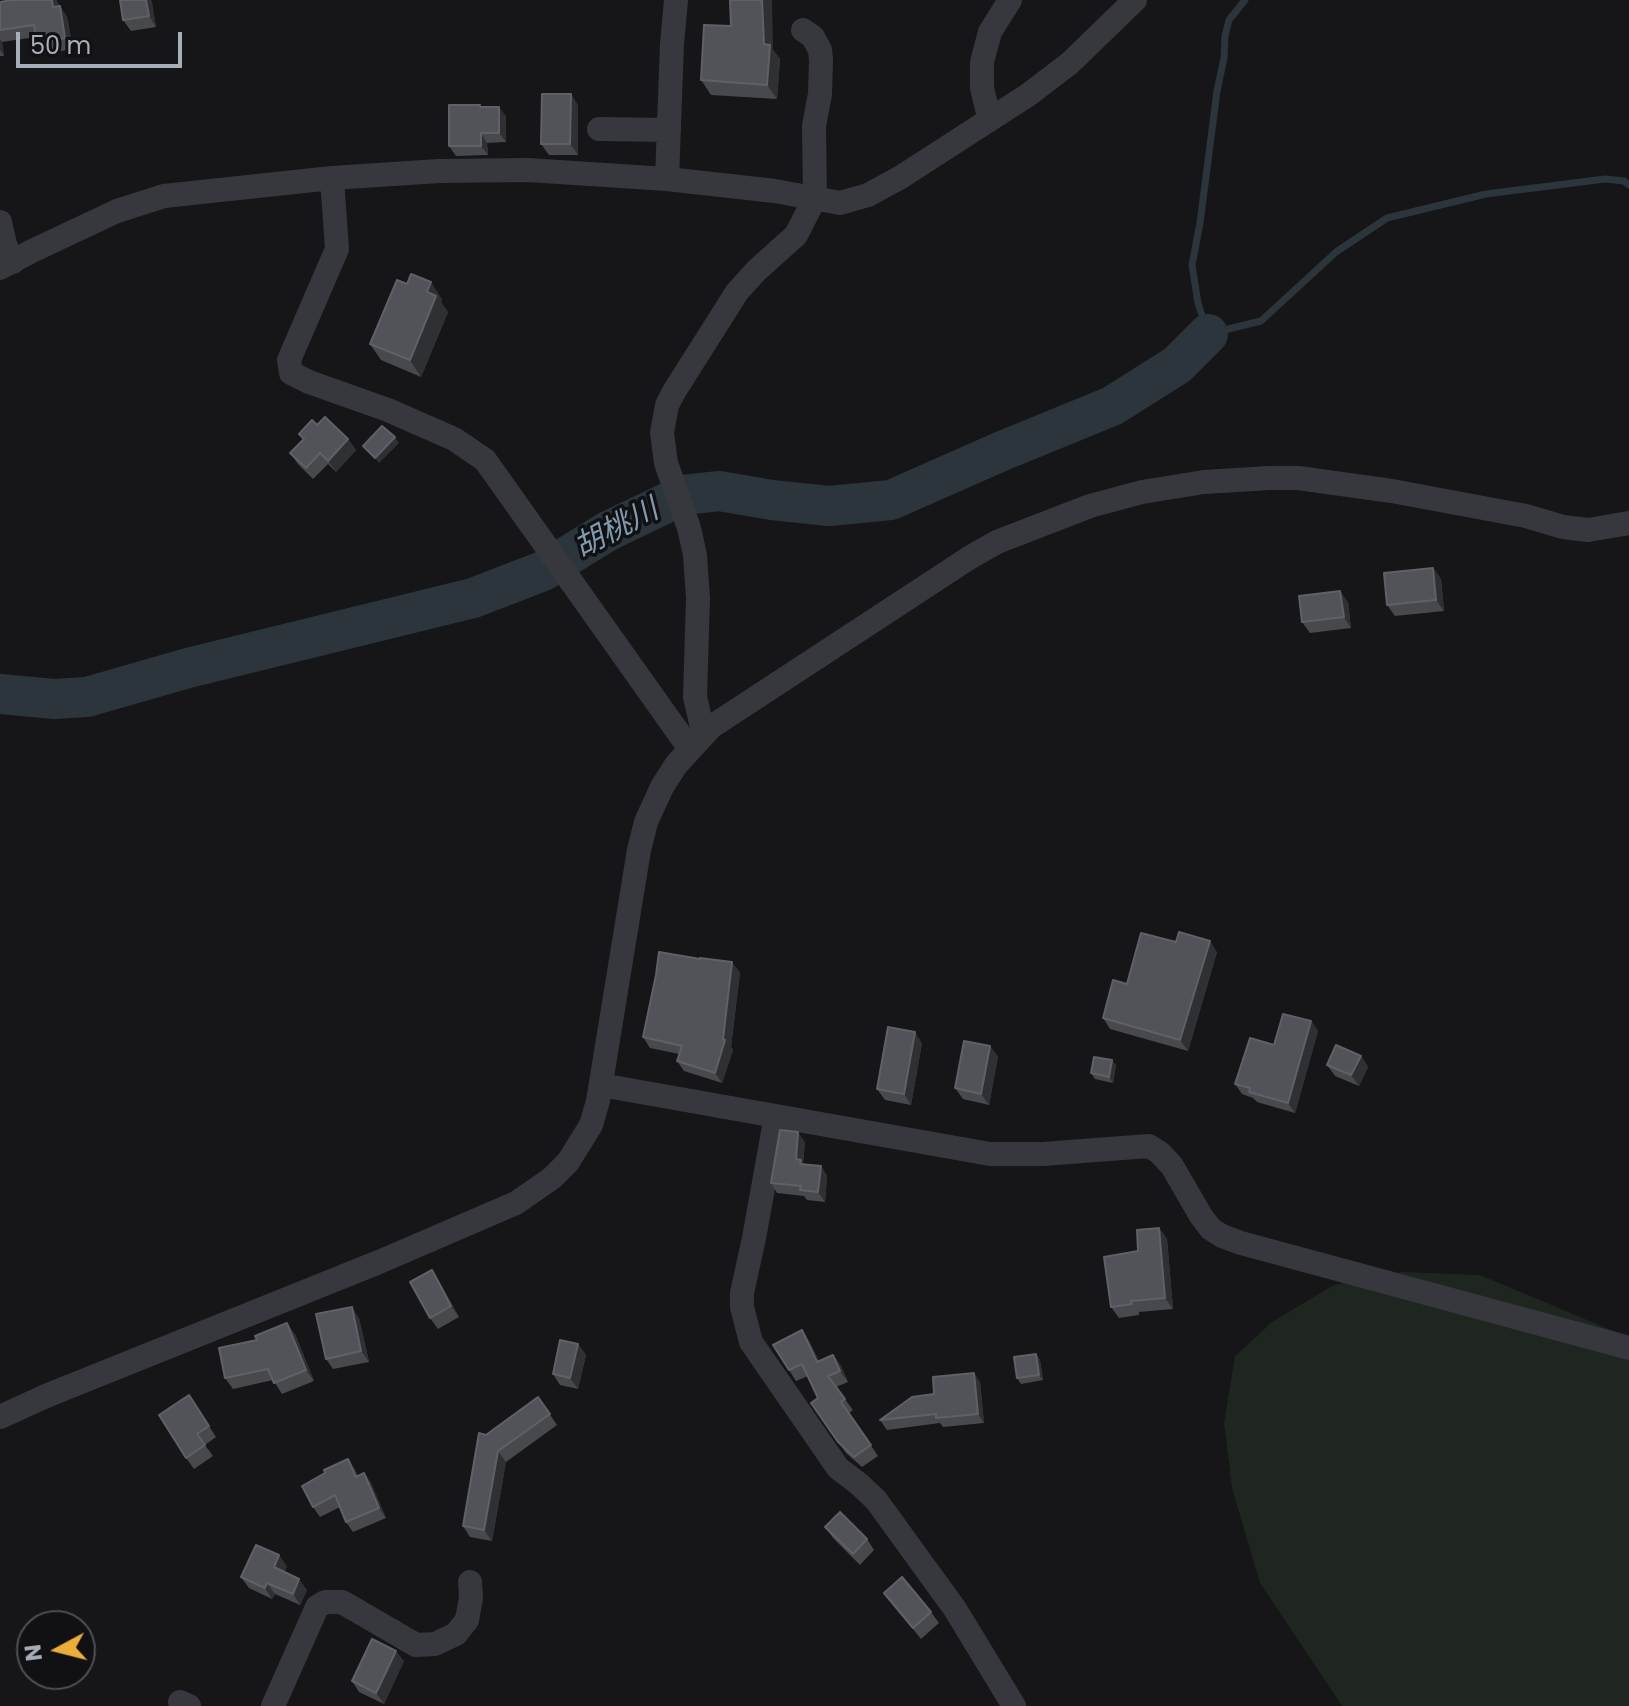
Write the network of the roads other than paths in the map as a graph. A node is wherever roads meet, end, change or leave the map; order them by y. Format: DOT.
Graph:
graph roads {
  1 [pos="676,0"];
  2 [pos="1010,0"];
  3 [pos="1135,0"];
  4 [pos="803,30"];
  5 [pos="993,117"];
  6 [pos="599,129"];
  7 [pos="669,130"];
  8 [pos="332,178"];
  9 [pos="667,179"];
  10 [pos="815,198"];
  11 [pos="0,222"];
  12 [pos="6,265"];
  13 [pos="1629,523"];
  14 [pos="707,731"];
  15 [pos="690,749"];
  16 [pos="601,1085"];
  17 [pos="776,1116"];
  18 [pos="1629,1348"];
  19 [pos="0,1417"];
  20 [pos="470,1582"];
  21 [pos="273,1706"];
  22 [pos="1014,1706"];
  1 -- 7 [label="street"];
  2 -- 5 [label="street"];
  3 -- 5 [label="street"];
  4 -- 10 [label="street"];
  5 -- 10 [label="street"];
  6 -- 7 [label="street"];
  7 -- 9 [label="street"];
  8 -- 9 [label="street"];
  8 -- 12 [label="street"];
  8 -- 15 [label="street"];
  9 -- 10 [label="street"];
  10 -- 14 [label="street"];
  11 -- 12 [label="street"];
  13 -- 14 [label="street"];
  14 -- 15 [label="street"];
  15 -- 16 [label="street"];
  16 -- 17 [label="street"];
  16 -- 19 [label="street"];
  17 -- 18 [label="street"];
  17 -- 22 [label="street"];
  20 -- 21 [label="street"];
}
